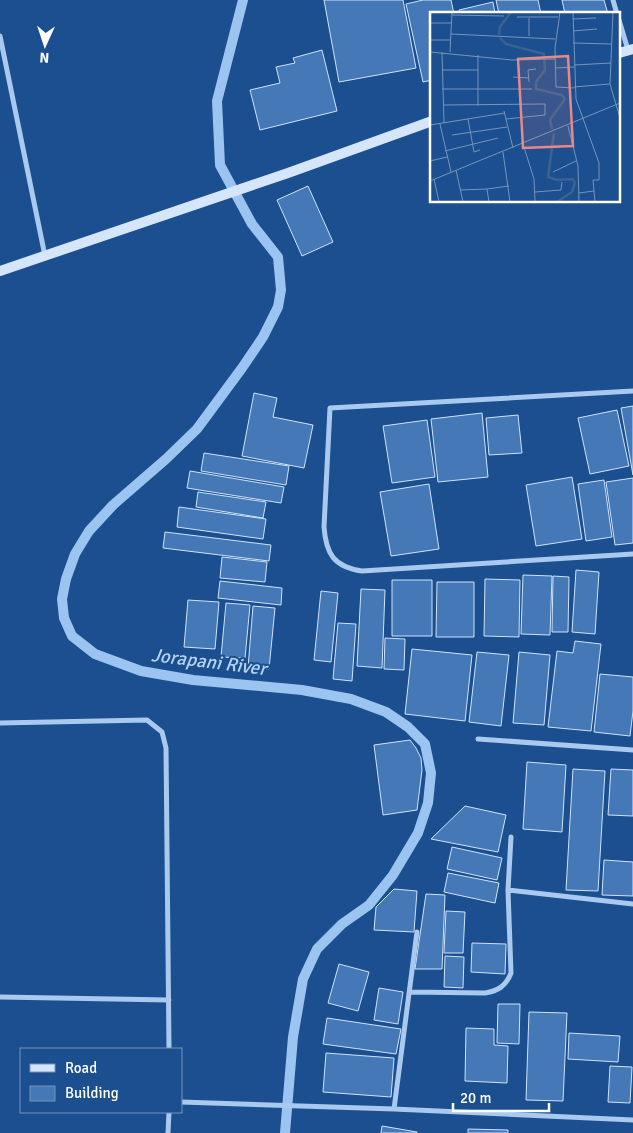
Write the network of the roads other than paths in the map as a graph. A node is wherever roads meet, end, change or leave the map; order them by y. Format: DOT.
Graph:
graph roads {
  1 [pos="620,24"];
  2 [pos="0,36"];
  3 [pos="627,51"];
  4 [pos="430,122"];
  5 [pos="45,256"];
  6 [pos="0,271"];
  7 [pos="633,391"];
  8 [pos="633,554"];
  9 [pos="0,722"];
  10 [pos="478,739"];
  11 [pos="633,750"];
  12 [pos="511,837"];
  13 [pos="508,890"];
  14 [pos="633,904"];
  15 [pos="417,932"];
  16 [pos="410,992"];
  17 [pos="0,997"];
  18 [pos="169,1000"];
  19 [pos="169,1048"];
  20 [pos="182,1102"];
  21 [pos="394,1109"];
  22 [pos="169,1113"];
  23 [pos="633,1120"];
  24 [pos="168,1133"];
  1 -- 3 [label="street"];
  2 -- 5 [label="street"];
  4 -- 5 [label="street"];
  5 -- 6 [label="street"];
  7 -- 8 [label="street"];
  9 -- 18 [label="street"];
  10 -- 11 [label="street"];
  12 -- 13 [label="street"];
  13 -- 14 [label="street"];
  13 -- 16 [label="street"];
  15 -- 16 [label="street"];
  16 -- 21 [label="street"];
  17 -- 18 [label="street"];
  18 -- 19 [label="street"];
  20 -- 21 [label="street"];
  21 -- 23 [label="street"];
  22 -- 24 [label="street"];
}
